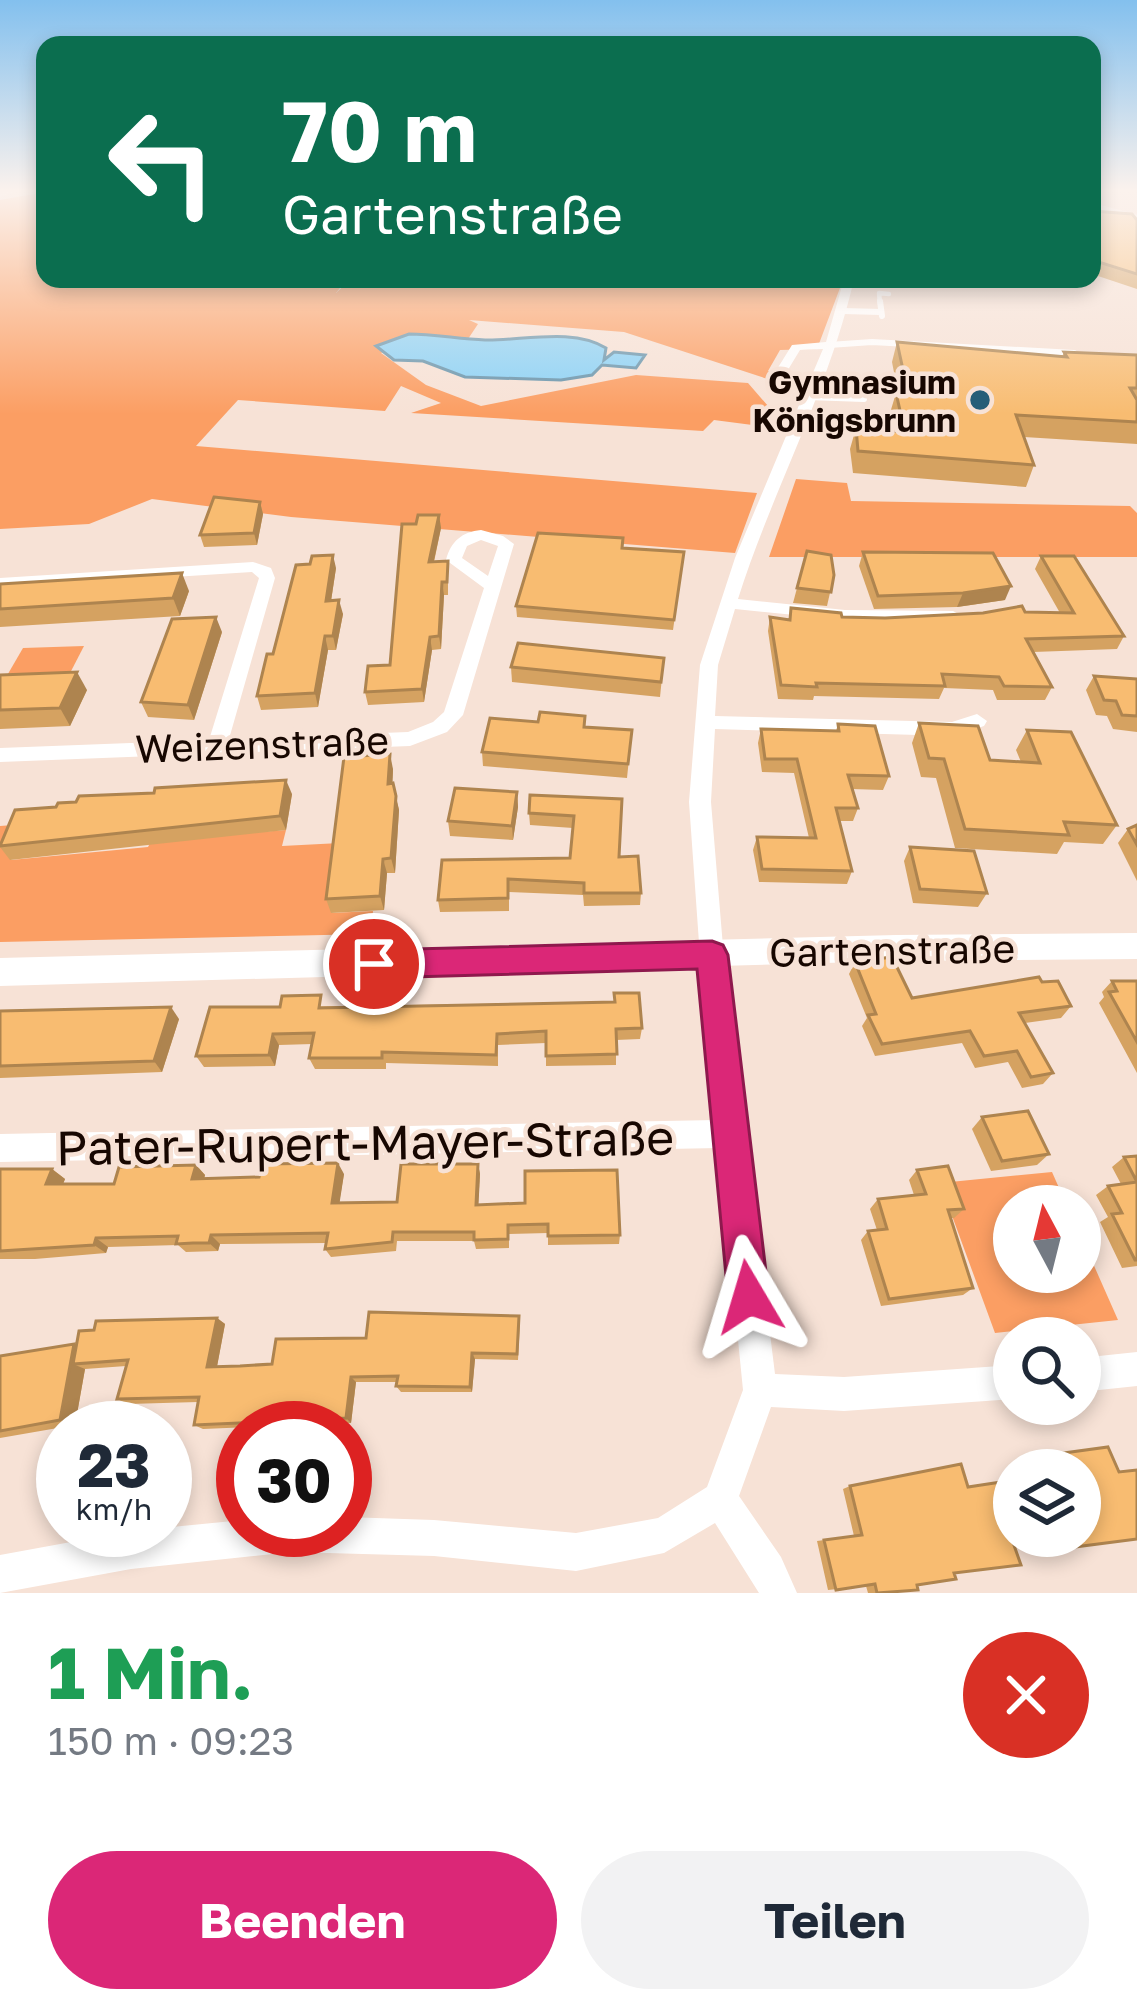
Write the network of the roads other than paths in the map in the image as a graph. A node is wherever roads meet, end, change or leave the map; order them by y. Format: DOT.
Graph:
graph roads {
  1 [pos="847,288"];
  2 [pos="890,294"];
  3 [pos="892,307"];
  4 [pos="843,311"];
  5 [pos="881,313"];
  6 [pos="829,345"];
  7 [pos="1094,354"];
  8 [pos="808,397"];
  9 [pos="865,399"];
  10 [pos="0,583"];
  11 [pos="491,585"];
  12 [pos="727,603"];
  13 [pos="979,615"];
  14 [pos="703,722"];
  15 [pos="977,722"];
  16 [pos="217,746"];
  17 [pos="0,755"];
  18 [pos="1137,946"];
  19 [pos="712,955"];
  20 [pos="0,971"];
  21 [pos="729,1134"];
  22 [pos="0,1148"];
  23 [pos="1136,1370"];
  24 [pos="1101,1373"];
  25 [pos="993,1383"];
  26 [pos="760,1390"];
  27 [pos="719,1498"];
  28 [pos="0,1574"];
  29 [pos="778,1593"];
  1 -- 4 [label="street"];
  2 -- 5 [label="lane"];
  3 -- 5 [label="lane"];
  4 -- 5 [label="lane"];
  4 -- 6 [label="street"];
  6 -- 7 [label="lane"];
  6 -- 8 [label="street"];
  6 -- 8 [label="street"];
  8 -- 9 [label="lane"];
  8 -- 12 [label="street"];
  10 -- 16 [label="street"];
  11 -- 16 [label="street, Weizenstraße"];
  12 -- 13 [label="street"];
  12 -- 14 [label="street"];
  14 -- 15 [label="street"];
  14 -- 19 [label="street"];
  16 -- 17 [label="street, Weizenstraße"];
  18 -- 19 [label="street, Gartenstraße"];
  19 -- 20 [label="street, Gartenstraße"];
  19 -- 21 [label="street"];
  21 -- 22 [label="street, Pater-Rupert-Mayer-Straße"];
  21 -- 26 [label="street"];
  23 -- 24 [label="street"];
  25 -- 26 [label="street"];
  26 -- 27 [label="street"];
  27 -- 28 [label="street"];
  27 -- 29 [label="street"];
}
